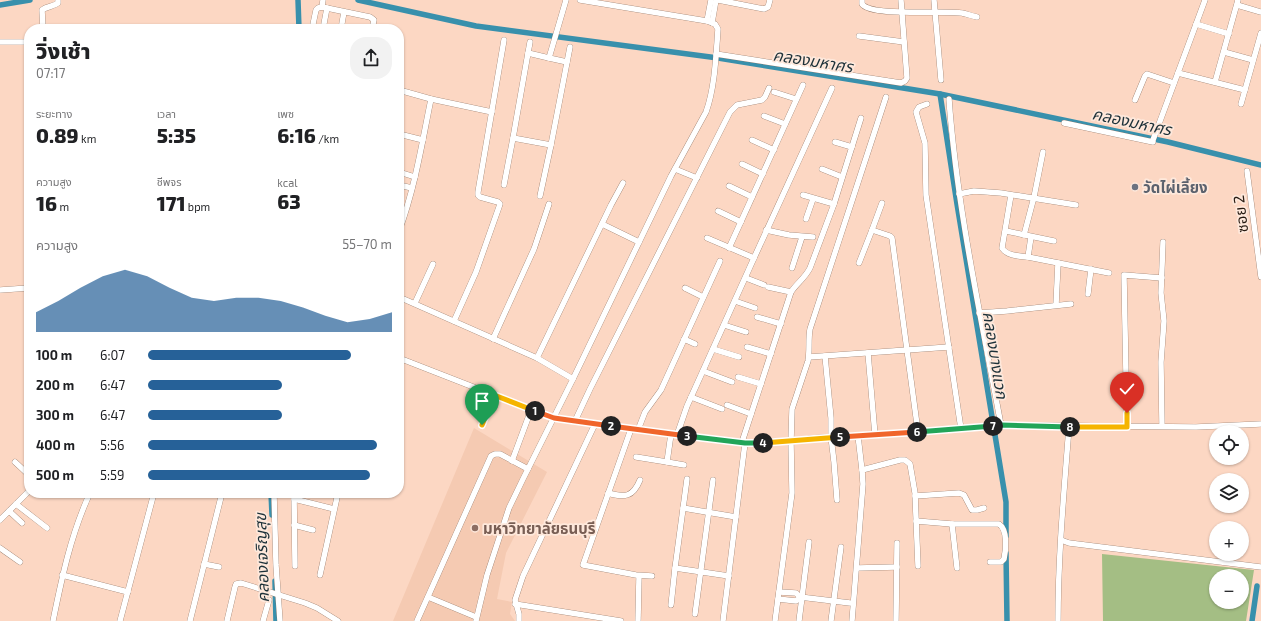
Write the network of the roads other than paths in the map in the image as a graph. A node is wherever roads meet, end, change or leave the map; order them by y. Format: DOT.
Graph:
graph roads {
  1 [pos="58,0"];
  2 [pos="566,0"];
  3 [pos="582,0"];
  4 [pos="711,0"];
  5 [pos="717,0"];
  6 [pos="770,0"];
  7 [pos="862,0"];
  8 [pos="901,0"];
  9 [pos="934,0"];
  10 [pos="1205,0"];
  11 [pos="743,2"];
  12 [pos="1238,2"];
  13 [pos="324,5"];
  14 [pos="344,12"];
  15 [pos="934,12"];
  16 [pos="1261,12"];
  17 [pos="901,13"];
  18 [pos="977,17"];
  19 [pos="710,22"];
  20 [pos="43,24"];
  21 [pos="313,24"];
  22 [pos="323,24"];
  23 [pos="341,24"];
  24 [pos="373,24"];
  25 [pos="1196,24"];
  26 [pos="1261,33"];
  27 [pos="1229,34"];
  28 [pos="859,36"];
  29 [pos="504,40"];
  30 [pos="0,42"];
  31 [pos="24,42"];
  32 [pos="530,42"];
  33 [pos="904,42"];
  34 [pos="570,47"];
  35 [pos="1224,52"];
  36 [pos="528,53"];
  37 [pos="716,56"];
  38 [pos="550,58"];
  39 [pos="1253,60"];
  40 [pos="567,62"];
  41 [pos="1178,73"];
  42 [pos="941,80"];
  43 [pos="1215,82"];
  44 [pos="1174,83"];
  45 [pos="802,85"];
  46 [pos="769,88"];
  47 [pos="832,88"];
  48 [pos="1245,90"];
  49 [pos="404,91"];
  50 [pos="774,92"];
  51 [pos="886,97"];
  52 [pos="431,99"];
  53 [pos="796,99"];
  54 [pos="949,99"];
  55 [pos="1135,100"];
  56 [pos="927,104"];
  57 [pos="1241,104"];
  58 [pos="492,112"];
  59 [pos="764,116"];
  60 [pos="861,118"];
  61 [pos="1064,123"];
  62 [pos="785,124"];
  63 [pos="404,135"];
  64 [pos="513,138"];
  65 [pos="423,140"];
  66 [pos="752,140"];
  67 [pos="835,142"];
  68 [pos="551,145"];
  69 [pos="852,148"];
  70 [pos="774,150"];
  71 [pos="1043,152"];
  72 [pos="742,164"];
  73 [pos="675,168"];
  74 [pos="822,169"];
  75 [pos="1247,171"];
  76 [pos="404,174"];
  77 [pos="763,174"];
  78 [pos="415,177"];
  79 [pos="842,177"];
  80 [pos="697,178"];
  81 [pos="623,183"];
  82 [pos="504,185"];
  83 [pos="404,186"];
  84 [pos="729,186"];
  85 [pos="412,188"];
  86 [pos="960,194"];
  87 [pos="803,195"];
  88 [pos="1011,195"];
  89 [pos="540,196"];
  90 [pos="752,197"];
  91 [pos="1034,197"];
  92 [pos="813,199"];
  93 [pos="549,204"];
  94 [pos="834,204"];
  95 [pos="882,204"];
  96 [pos="1076,205"];
  97 [pos="718,211"];
  98 [pos="404,214"];
  99 [pos="806,219"];
  100 [pos="740,222"];
  101 [pos="602,224"];
  102 [pos="766,230"];
  103 [pos="872,230"];
  104 [pos="1006,231"];
  105 [pos="1024,235"];
  106 [pos="802,236"];
  107 [pos="813,237"];
  108 [pos="1032,237"];
  109 [pos="707,238"];
  110 [pos="1054,241"];
  111 [pos="639,242"];
  112 [pos="1163,242"];
  113 [pos="729,248"];
  114 [pos="1028,257"];
  115 [pos="754,258"];
  116 [pos="720,261"];
  117 [pos="859,263"];
  118 [pos="1058,263"];
  119 [pos="433,264"];
  120 [pos="792,268"];
  121 [pos="1091,269"];
  122 [pos="1109,273"];
  123 [pos="1261,277"];
  124 [pos="746,278"];
  125 [pos="1162,278"];
  126 [pos="24,288"];
  127 [pos="685,288"];
  128 [pos="0,290"];
  129 [pos="791,292"];
  130 [pos="1088,294"];
  131 [pos="704,297"];
  132 [pos="404,299"];
  133 [pos="735,301"];
  134 [pos="415,303"];
  135 [pos="1071,304"];
  136 [pos="1056,305"];
  137 [pos="755,308"];
  138 [pos="980,313"];
  139 [pos="757,316"];
  140 [pos="454,321"];
  141 [pos="781,324"];
  142 [pos="724,325"];
  143 [pos="746,332"];
  144 [pos="494,339"];
  145 [pos="684,339"];
  146 [pos="695,344"];
  147 [pos="747,347"];
  148 [pos="949,347"];
  149 [pos="713,349"];
  150 [pos="906,350"];
  151 [pos="868,353"];
  152 [pos="771,354"];
  153 [pos="825,356"];
  154 [pos="739,357"];
  155 [pos="809,357"];
  156 [pos="537,358"];
  157 [pos="404,360"];
  158 [pos="703,371"];
  159 [pos="738,377"];
  160 [pos="573,378"];
  161 [pos="732,382"];
  162 [pos="761,384"];
  163 [pos="494,395"];
  164 [pos="692,397"];
  165 [pos="531,410"];
  166 [pos="751,414"];
  167 [pos="554,418"];
  168 [pos="575,421"];
  169 [pos="595,424"];
  170 [pos="1261,424"];
  171 [pos="482,425"];
  172 [pos="999,426"];
  173 [pos="1162,426"];
  174 [pos="1069,427"];
  175 [pos="1127,427"];
  176 [pos="631,429"];
  177 [pos="961,429"];
  178 [pos="638,430"];
  179 [pos="918,432"];
  180 [pos="674,435"];
  181 [pos="876,435"];
  182 [pos="858,436"];
  183 [pos="830,437"];
  184 [pos="791,441"];
  185 [pos="744,442"];
  186 [pos="636,457"];
  187 [pos="512,460"];
  188 [pos="15,462"];
  189 [pos="667,462"];
  190 [pos="684,465"];
  191 [pos="528,469"];
  192 [pos="24,470"];
  193 [pos="862,470"];
  194 [pos="687,479"];
  195 [pos="640,480"];
  196 [pos="713,480"];
  197 [pos="608,493"];
  198 [pos="24,496"];
  199 [pos="915,496"];
  200 [pos="88,498"];
  201 [pos="153,498"];
  202 [pos="221,498"];
  203 [pos="274,498"];
  204 [pos="294,498"];
  205 [pos="300,498"];
  206 [pos="337,498"];
  207 [pos="837,500"];
  208 [pos="16,504"];
  209 [pos="683,508"];
  210 [pos="984,508"];
  211 [pos="334,509"];
  212 [pos="9,511"];
  213 [pos="708,512"];
  214 [pos="736,517"];
  215 [pos="0,520"];
  216 [pos="916,521"];
  217 [pos="22,523"];
  218 [pos="952,524"];
  219 [pos="294,525"];
  220 [pos="47,528"];
  221 [pos="313,530"];
  222 [pos="1061,540"];
  223 [pos="809,542"];
  224 [pos="897,543"];
  225 [pos="841,547"];
  226 [pos="0,548"];
  227 [pos="20,562"];
  228 [pos="990,562"];
  229 [pos="204,564"];
  230 [pos="295,566"];
  231 [pos="918,566"];
  232 [pos="219,567"];
  233 [pos="897,567"];
  234 [pos="1261,567"];
  235 [pos="675,568"];
  236 [pos="857,568"];
  237 [pos="957,568"];
  238 [pos="701,571"];
  239 [pos="62,575"];
  240 [pos="320,575"];
  241 [pos="639,576"];
  242 [pos="652,576"];
  243 [pos="729,576"];
  244 [pos="128,592"];
  245 [pos="779,592"];
  246 [pos="277,594"];
  247 [pos="428,597"];
  248 [pos="801,597"];
  249 [pos="778,599"];
  250 [pos="269,600"];
  251 [pos="834,601"];
  252 [pos="850,603"];
  253 [pos="515,604"];
  254 [pos="671,605"];
  255 [pos="696,614"];
  256 [pos="476,619"];
  257 [pos="600,619"];
  258 [pos="53,621"];
  259 [pos="120,621"];
  260 [pos="190,621"];
  261 [pos="227,621"];
  262 [pos="263,621"];
  263 [pos="280,621"];
  264 [pos="338,621"];
  265 [pos="417,621"];
  266 [pos="519,621"];
  267 [pos="622,621"];
  268 [pos="638,621"];
  269 [pos="723,621"];
  270 [pos="775,621"];
  271 [pos="798,621"];
  272 [pos="831,621"];
  273 [pos="852,621"];
  274 [pos="896,621"];
  275 [pos="1058,621"];
  1 -- 20 [label="street"];
  2 -- 38 [label="street"];
  3 -- 19 [label="street"];
  4 -- 19 [label="street"];
  5 -- 11 [label="street"];
  5 -- 19 [label="street"];
  6 -- 11 [label="street"];
  7 -- 17 [label="street"];
  8 -- 17 [label="street"];
  9 -- 15 [label="street"];
  10 -- 25 [label="street"];
  12 -- 16 [label="street"];
  12 -- 27 [label="street"];
  13 -- 14 [label="street"];
  13 -- 21 [label="street"];
  13 -- 22 [label="street"];
  14 -- 23 [label="street"];
  14 -- 24 [label="street"];
  15 -- 17 [label="street"];
  15 -- 18 [label="street"];
  15 -- 42 [label="street"];
  17 -- 33 [label="street"];
  19 -- 37 [label="street"];
  25 -- 27 [label="street"];
  25 -- 41 [label="street"];
  26 -- 39 [label="street"];
  27 -- 35 [label="street"];
  28 -- 33 [label="street"];
  29 -- 58 [label="street"];
  30 -- 31 [label="street"];
  32 -- 36 [label="street"];
  33 -- 37 [label="street"];
  34 -- 40 [label="street"];
  35 -- 39 [label="street"];
  35 -- 43 [label="street"];
  36 -- 38 [label="street"];
  36 -- 64 [label="street"];
  37 -- 73 [label="street"];
  38 -- 40 [label="street"];
  39 -- 48 [label="street"];
  40 -- 68 [label="street"];
  41 -- 43 [label="street"];
  41 -- 44 [label="street"];
  43 -- 48 [label="street"];
  44 -- 55 [label="street"];
  44 -- 61 [label="street"];
  45 -- 53 [label="street"];
  46 -- 80 [label="street"];
  47 -- 102 [label="street"];
  48 -- 57 [label="street"];
  49 -- 52 [label="street"];
  50 -- 53 [label="street"];
  51 -- 155 [label="street"];
  52 -- 58 [label="street"];
  52 -- 65 [label="street"];
  53 -- 62 [label="street"];
  54 -- 86 [label="street"];
  56 -- 148 [label="street"];
  58 -- 140 [label="street"];
  59 -- 62 [label="street"];
  60 -- 69 [label="street"];
  62 -- 70 [label="street"];
  63 -- 65 [label="street"];
  64 -- 68 [label="street"];
  64 -- 82 [label="street"];
  65 -- 78 [label="street"];
  66 -- 70 [label="street"];
  67 -- 69 [label="street"];
  68 -- 89 [label="street"];
  69 -- 79 [label="street"];
  70 -- 77 [label="street"];
  71 -- 91 [label="street"];
  72 -- 77 [label="street"];
  73 -- 80 [label="street"];
  73 -- 111 [label="street"];
  74 -- 79 [label="street"];
  75 -- 123 [label="street, ซอย 2"];
  76 -- 78 [label="street"];
  77 -- 90 [label="street"];
  78 -- 85 [label="street"];
  79 -- 94 [label="street"];
  80 -- 168 [label="street"];
  81 -- 101 [label="street"];
  83 -- 85 [label="street"];
  84 -- 90 [label="street"];
  85 -- 98 [label="street"];
  86 -- 88 [label="street"];
  86 -- 138 [label="street"];
  87 -- 92 [label="street"];
  88 -- 91 [label="street"];
  88 -- 104 [label="street"];
  90 -- 100 [label="street"];
  91 -- 96 [label="street"];
  91 -- 105 [label="street"];
  92 -- 94 [label="street"];
  92 -- 99 [label="street"];
  93 -- 144 [label="street"];
  94 -- 129 [label="street"];
  95 -- 103 [label="street"];
  97 -- 100 [label="street"];
  100 -- 113 [label="street"];
  101 -- 111 [label="street"];
  101 -- 156 [label="street"];
  102 -- 106 [label="street"];
  102 -- 115 [label="street"];
  103 -- 117 [label="street"];
  103 -- 150 [label="street"];
  104 -- 105 [label="street"];
  104 -- 114 [label="street"];
  105 -- 108 [label="street"];
  106 -- 107 [label="street"];
  106 -- 120 [label="street"];
  108 -- 110 [label="street"];
  108 -- 114 [label="street"];
  109 -- 113 [label="street"];
  111 -- 160 [label="street"];
  112 -- 125 [label="street"];
  113 -- 115 [label="street"];
  114 -- 118 [label="street"];
  115 -- 124 [label="street"];
  116 -- 131 [label="street"];
  118 -- 121 [label="street"];
  118 -- 136 [label="street"];
  119 -- 134 [label="street"];
  121 -- 122 [label="street"];
  121 -- 130 [label="street"];
  124 -- 129 [label="street"];
  124 -- 133 [label="street"];
  125 -- 173 [label="street"];
  125 -- 175 [label="street"];
  126 -- 128 [label="street"];
  127 -- 131 [label="street"];
  129 -- 141 [label="street"];
  131 -- 145 [label="street"];
  132 -- 134 [label="street"];
  133 -- 137 [label="street"];
  133 -- 142 [label="street"];
  134 -- 140 [label="street"];
  135 -- 136 [label="street"];
  136 -- 138 [label="street"];
  138 -- 172 [label="street"];
  139 -- 141 [label="street"];
  140 -- 144 [label="street"];
  141 -- 152 [label="street"];
  142 -- 143 [label="street"];
  142 -- 149 [label="street"];
  144 -- 156 [label="street"];
  145 -- 146 [label="street"];
  145 -- 178 [label="street"];
  147 -- 152 [label="street"];
  148 -- 150 [label="street"];
  148 -- 177 [label="street"];
  149 -- 154 [label="street"];
  149 -- 158 [label="street"];
  150 -- 151 [label="street"];
  150 -- 179 [label="street"];
  151 -- 153 [label="street"];
  151 -- 181 [label="street"];
  152 -- 162 [label="street"];
  153 -- 155 [label="street"];
  153 -- 183 [label="street"];
  155 -- 184 [label="street"];
  156 -- 160 [label="street"];
  157 -- 163 [label="street"];
  158 -- 161 [label="street"];
  158 -- 164 [label="street"];
  159 -- 162 [label="street"];
  160 -- 167 [label="street"];
  162 -- 166 [label="street"];
  163 -- 165 [label="street"];
  163 -- 171 [label="street"];
  164 -- 166 [label="street"];
  164 -- 180 [label="street"];
  165 -- 167 [label="street"];
  165 -- 187 [label="street"];
  166 -- 185 [label="street"];
  167 -- 168 [label="street"];
  167 -- 191 [label="street"];
  168 -- 169 [label="street"];
  169 -- 176 [label="street"];
  169 -- 253 [label="street"];
  170 -- 173 [label="street"];
  172 -- 174 [label="street"];
  172 -- 177 [label="street"];
  173 -- 175 [label="street"];
  174 -- 175 [label="street"];
  174 -- 222 [label="street"];
  176 -- 178 [label="street"];
  176 -- 197 [label="street"];
  177 -- 179 [label="street"];
  178 -- 180 [label="street"];
  179 -- 181 [label="street"];
  180 -- 185 [label="street"];
  180 -- 189 [label="street"];
  181 -- 182 [label="street"];
  182 -- 183 [label="street"];
  182 -- 193 [label="street"];
  183 -- 184 [label="street"];
  183 -- 207 [label="street"];
  184 -- 185 [label="street"];
  184 -- 245 [label="street"];
  185 -- 214 [label="street"];
  186 -- 189 [label="street"];
  187 -- 191 [label="street"];
  187 -- 247 [label="street"];
  188 -- 192 [label="street"];
  189 -- 190 [label="street"];
  191 -- 256 [label="street"];
  193 -- 199 [label="street"];
  193 -- 236 [label="street"];
  194 -- 209 [label="street"];
  195 -- 197 [label="street"];
  196 -- 213 [label="street"];
  197 -- 241 [label="street"];
  198 -- 208 [label="street"];
  199 -- 210 [label="street"];
  199 -- 216 [label="street"];
  200 -- 239 [label="street"];
  201 -- 244 [label="street"];
  202 -- 229 [label="street"];
  203 -- 246 [label="street"];
  204 -- 219 [label="street"];
  205 -- 211 [label="street"];
  206 -- 211 [label="street"];
  208 -- 212 [label="street"];
  208 -- 220 [label="street"];
  209 -- 213 [label="street"];
  209 -- 235 [label="street"];
  211 -- 240 [label="street"];
  212 -- 215 [label="street"];
  212 -- 217 [label="street"];
  213 -- 214 [label="street"];
  213 -- 238 [label="street"];
  214 -- 243 [label="street"];
  216 -- 218 [label="street"];
  216 -- 231 [label="street"];
  218 -- 228 [label="street"];
  218 -- 237 [label="street"];
  219 -- 221 [label="street"];
  219 -- 230 [label="street"];
  222 -- 234 [label="street"];
  222 -- 275 [label="street"];
  223 -- 248 [label="street"];
  224 -- 233 [label="street"];
  225 -- 251 [label="street"];
  226 -- 227 [label="street"];
  229 -- 232 [label="street"];
  229 -- 260 [label="street"];
  233 -- 236 [label="street"];
  233 -- 274 [label="street"];
  235 -- 238 [label="street"];
  235 -- 254 [label="street"];
  236 -- 273 [label="street"];
  238 -- 243 [label="street"];
  238 -- 255 [label="street"];
  239 -- 244 [label="street"];
  239 -- 258 [label="street"];
  241 -- 242 [label="street"];
  241 -- 268 [label="street"];
  243 -- 269 [label="street"];
  244 -- 259 [label="street"];
  245 -- 248 [label="street"];
  245 -- 249 [label="street"];
  246 -- 261 [label="street"];
  246 -- 263 [label="street"];
  246 -- 264 [label="street"];
  247 -- 256 [label="street"];
  247 -- 265 [label="street"];
  248 -- 249 [label="street"];
  248 -- 251 [label="street"];
  248 -- 271 [label="street"];
  249 -- 270 [label="street"];
  250 -- 262 [label="street"];
  251 -- 252 [label="street"];
  251 -- 272 [label="street"];
  253 -- 257 [label="street"];
  253 -- 266 [label="street"];
  257 -- 267 [label="street"];
}
